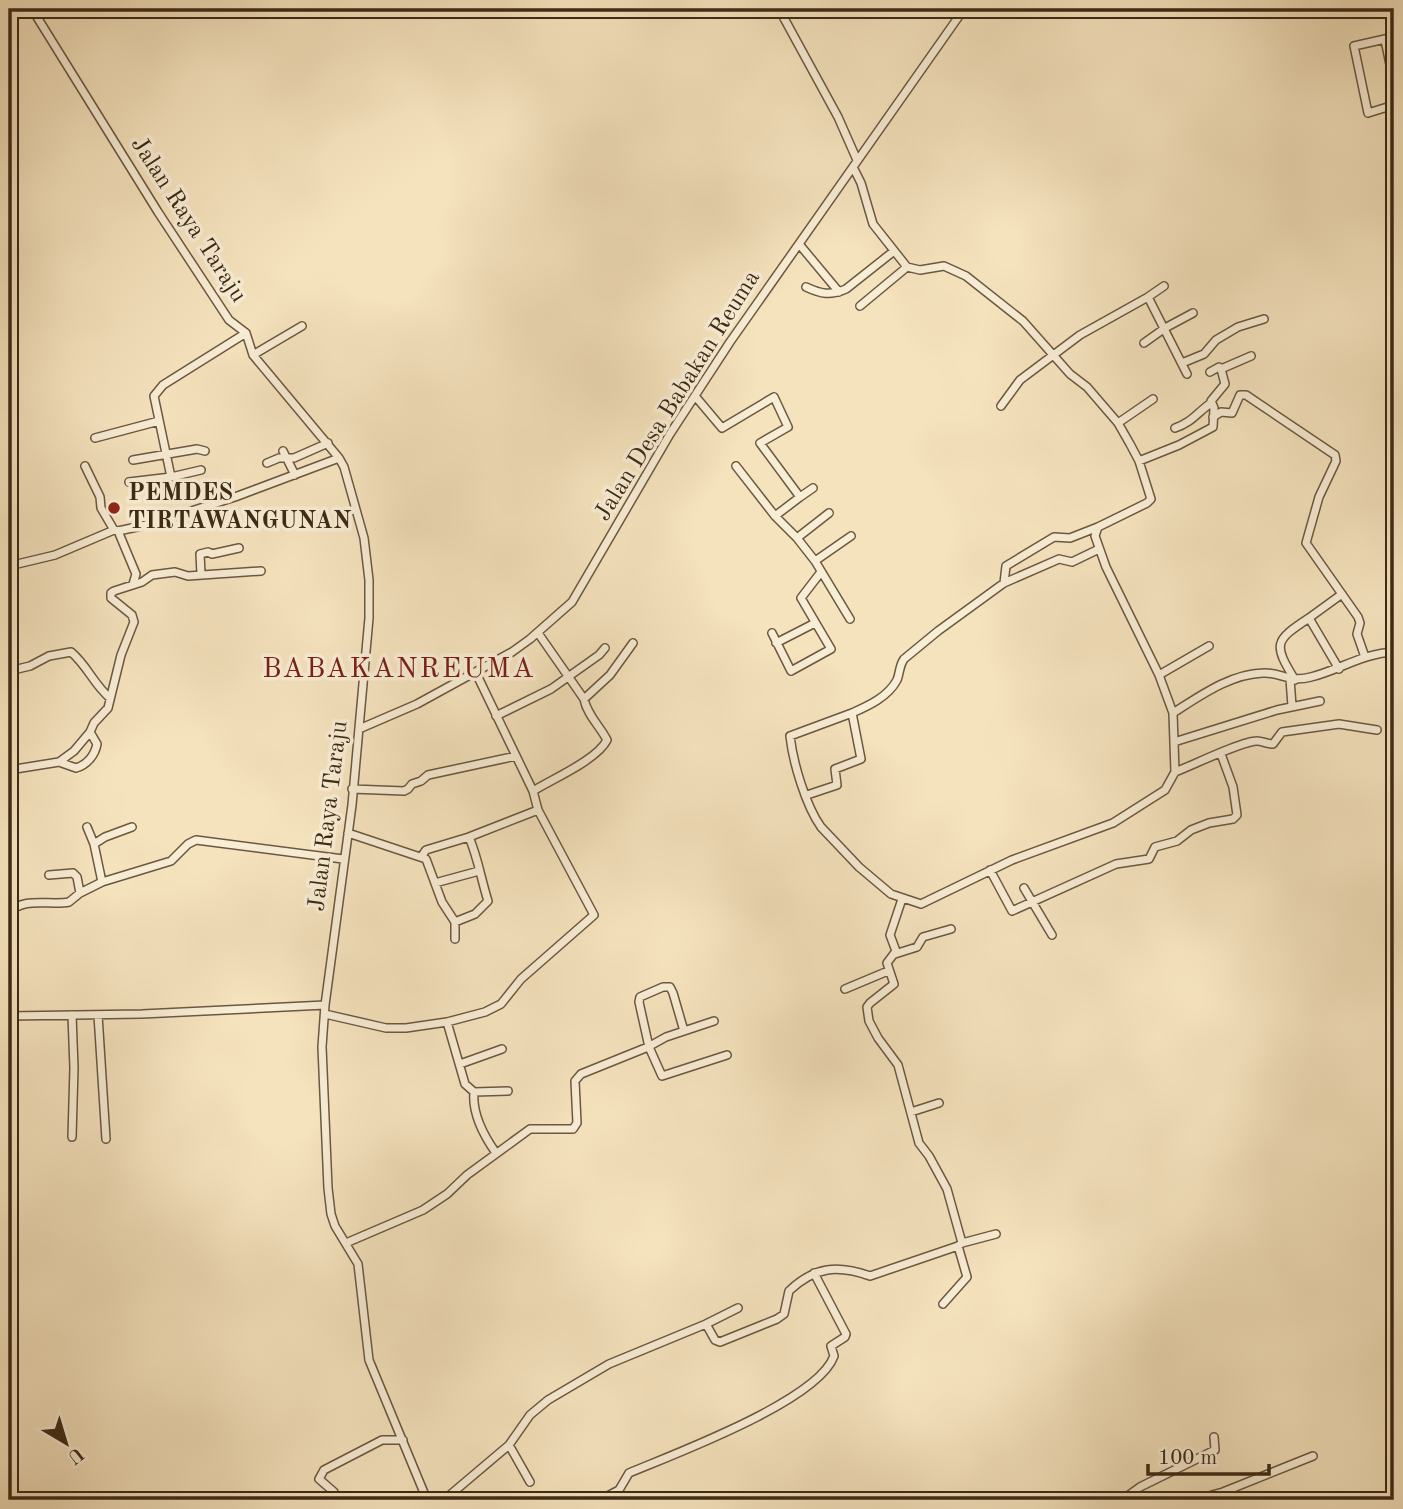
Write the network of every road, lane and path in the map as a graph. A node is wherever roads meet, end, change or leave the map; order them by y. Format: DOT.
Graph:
graph roads {
  1 [pos="31,9"];
  2 [pos="964,9"];
  3 [pos="781,13"];
  4 [pos="9,18"];
  5 [pos="1394,37"];
  6 [pos="1385,40"];
  7 [pos="1394,84"];
  8 [pos="1394,105"];
  9 [pos="855,163"];
  10 [pos="799,244"];
  11 [pos="894,251"];
  12 [pos="907,267"];
  13 [pos="1164,286"];
  14 [pos="806,287"];
  15 [pos="839,292"];
  16 [pos="1148,298"];
  17 [pos="860,306"];
  18 [pos="1193,313"];
  19 [pos="1264,319"];
  20 [pos="302,326"];
  21 [pos="1165,328"];
  22 [pos="246,333"];
  23 [pos="1144,343"];
  24 [pos="1054,354"];
  25 [pos="253,355"];
  26 [pos="1251,356"];
  27 [pos="1182,363"];
  28 [pos="1221,369"];
  29 [pos="1210,372"];
  30 [pos="1187,374"];
  31 [pos="695,396"];
  32 [pos="1153,399"];
  33 [pos="1211,403"];
  34 [pos="1002,406"];
  35 [pos="1213,417"];
  36 [pos="159,421"];
  37 [pos="1118,423"];
  38 [pos="1175,428"];
  39 [pos="95,438"];
  40 [pos="328,443"];
  41 [pos="283,450"];
  42 [pos="205,451"];
  43 [pos="167,456"];
  44 [pos="289,458"];
  45 [pos="339,458"];
  46 [pos="133,460"];
  47 [pos="1139,461"];
  48 [pos="267,463"];
  49 [pos="85,466"];
  50 [pos="736,466"];
  51 [pos="201,470"];
  52 [pos="295,475"];
  53 [pos="171,477"];
  54 [pos="129,482"];
  55 [pos="813,488"];
  56 [pos="800,497"];
  57 [pos="829,513"];
  58 [pos="775,516"];
  59 [pos="1098,527"];
  60 [pos="116,530"];
  61 [pos="851,536"];
  62 [pos="797,538"];
  63 [pos="239,548"];
  64 [pos="1099,548"];
  65 [pos="9,555"];
  66 [pos="815,561"];
  67 [pos="10,565"];
  68 [pos="261,571"];
  69 [pos="821,572"];
  70 [pos="201,574"];
  71 [pos="1004,583"];
  72 [pos="133,584"];
  73 [pos="1342,594"];
  74 [pos="1310,618"];
  75 [pos="850,619"];
  76 [pos="815,623"];
  77 [pos="538,633"];
  78 [pos="772,633"];
  79 [pos="633,643"];
  80 [pos="776,643"];
  81 [pos="1209,646"];
  82 [pos="605,648"];
  83 [pos="1394,652"];
  84 [pos="1365,657"];
  85 [pos="1339,669"];
  86 [pos="9,671"];
  87 [pos="476,673"];
  88 [pos="1160,675"];
  89 [pos="568,678"];
  90 [pos="1292,680"];
  91 [pos="110,698"];
  92 [pos="584,699"];
  93 [pos="1320,701"];
  94 [pos="1292,706"];
  95 [pos="1173,712"];
  96 [pos="852,713"];
  97 [pos="496,716"];
  98 [pos="359,729"];
  99 [pos="1377,730"];
  100 [pos="90,732"];
  101 [pos="1174,741"];
  102 [pos="1221,754"];
  103 [pos="516,756"];
  104 [pos="59,762"];
  105 [pos="9,770"];
  106 [pos="1175,772"];
  107 [pos="352,789"];
  108 [pos="533,791"];
  109 [pos="807,795"];
  110 [pos="538,810"];
  111 [pos="87,827"];
  112 [pos="132,827"];
  113 [pos="348,833"];
  114 [pos="469,837"];
  115 [pos="94,844"];
  116 [pos="421,857"];
  117 [pos="343,859"];
  118 [pos="990,870"];
  119 [pos="479,871"];
  120 [pos="49,875"];
  121 [pos="102,882"];
  122 [pos="435,883"];
  123 [pos="1024,888"];
  124 [pos="79,893"];
  125 [pos="902,899"];
  126 [pos="1032,903"];
  127 [pos="9,913"];
  128 [pos="455,922"];
  129 [pos="9,928"];
  130 [pos="951,929"];
  131 [pos="1052,935"];
  132 [pos="455,939"];
  133 [pos="9,941"];
  134 [pos="895,954"];
  135 [pos="888,971"];
  136 [pos="845,989"];
  137 [pos="325,1005"];
  138 [pos="325,1014"];
  139 [pos="72,1015"];
  140 [pos="98,1015"];
  141 [pos="9,1016"];
  142 [pos="714,1021"];
  143 [pos="447,1022"];
  144 [pos="684,1031"];
  145 [pos="649,1046"];
  146 [pos="502,1049"];
  147 [pos="727,1055"];
  148 [pos="460,1064"];
  149 [pos="508,1091"];
  150 [pos="474,1092"];
  151 [pos="939,1103"];
  152 [pos="911,1112"];
  153 [pos="72,1137"];
  154 [pos="106,1139"];
  155 [pos="496,1153"];
  156 [pos="996,1234"];
  157 [pos="346,1243"];
  158 [pos="960,1244"];
  159 [pos="814,1273"];
  160 [pos="943,1304"];
  161 [pos="738,1308"];
  162 [pos="706,1324"];
  163 [pos="1214,1437"];
  164 [pos="403,1440"];
  165 [pos="509,1445"];
  166 [pos="1312,1456"];
  167 [pos="530,1482"];
  168 [pos="338,1500"];
  169 [pos="427,1500"];
  170 [pos="444,1500"];
  171 [pos="600,1500"];
  172 [pos="1122,1500"];
  173 [pos="1194,1500"];
  1 -- 4 [label="street"];
  1 -- 22 [label="street, Jalan Raya Taraju"];
  2 -- 9 [label="street, Jalan Desa Babakan Reuma"];
  3 -- 9 [label="street"];
  5 -- 6 [label="street"];
  6 -- 7 [label="street"];
  6 -- 8 [label="street"];
  9 -- 10 [label="street, Jalan Desa Babakan Reuma"];
  9 -- 11 [label="street"];
  10 -- 15 [label="street"];
  10 -- 31 [label="street, Jalan Desa Babakan Reuma"];
  11 -- 12 [label="street"];
  11 -- 15 [label="street"];
  12 -- 17 [label="street"];
  12 -- 24 [label="street"];
  13 -- 16 [label="street"];
  14 -- 15 [label="street"];
  16 -- 21 [label="street"];
  16 -- 24 [label="street"];
  18 -- 21 [label="street"];
  19 -- 27 [label="street"];
  20 -- 25 [label="street"];
  21 -- 23 [label="street"];
  21 -- 27 [label="street"];
  22 -- 25 [label="street, Jalan Raya Taraju"];
  22 -- 36 [label="street"];
  24 -- 34 [label="street"];
  24 -- 37 [label="street"];
  25 -- 40 [label="street, Jalan Raya Taraju"];
  26 -- 28 [label="street"];
  27 -- 30 [label="street"];
  28 -- 29 [label="street"];
  28 -- 33 [label="street"];
  31 -- 56 [label="street"];
  31 -- 77 [label="street, Jalan Desa Babakan Reuma"];
  32 -- 37 [label="street"];
  33 -- 35 [label="street"];
  33 -- 38 [label="street"];
  35 -- 47 [label="street"];
  35 -- 73 [label="street"];
  36 -- 39 [label="street"];
  36 -- 43 [label="street"];
  37 -- 47 [label="street"];
  40 -- 44 [label="street"];
  40 -- 45 [label="street, Jalan Raya Taraju"];
  41 -- 44 [label="street"];
  42 -- 43 [label="street"];
  43 -- 46 [label="street"];
  43 -- 53 [label="street"];
  44 -- 48 [label="street"];
  44 -- 52 [label="street"];
  45 -- 52 [label="street"];
  45 -- 98 [label="street, Jalan Raya Taraju"];
  47 -- 59 [label="street"];
  49 -- 60 [label="street"];
  50 -- 58 [label="street"];
  51 -- 53 [label="street"];
  52 -- 60 [label="street"];
  53 -- 54 [label="street"];
  55 -- 56 [label="street"];
  56 -- 58 [label="street"];
  57 -- 62 [label="street"];
  58 -- 62 [label="street"];
  59 -- 64 [label="street"];
  59 -- 71 [label="street"];
  60 -- 67 [label="street"];
  60 -- 72 [label="street"];
  61 -- 66 [label="street"];
  62 -- 66 [label="street"];
  63 -- 70 [label="street"];
  64 -- 71 [label="street"];
  64 -- 88 [label="street"];
  65 -- 67 [label="street"];
  66 -- 69 [label="street"];
  68 -- 70 [label="street"];
  69 -- 75 [label="street"];
  69 -- 76 [label="street"];
  70 -- 72 [label="street"];
  71 -- 96 [label="street"];
  72 -- 91 [label="street"];
  73 -- 74 [label="street"];
  73 -- 84 [label="street"];
  74 -- 85 [label="street"];
  74 -- 90 [label="street"];
  76 -- 80 [label="street"];
  76 -- 80 [label="street"];
  77 -- 87 [label="street, Jalan Desa Babakan Reuma"];
  77 -- 89 [label="street"];
  78 -- 80 [label="street"];
  79 -- 92 [label="street"];
  81 -- 88 [label="street"];
  82 -- 89 [label="street"];
  83 -- 84 [label="street"];
  84 -- 85 [label="street"];
  85 -- 90 [label="street"];
  86 -- 91 [label="street"];
  87 -- 97 [label="street"];
  87 -- 98 [label="street, Jalan Desa Babakan Reuma"];
  88 -- 95 [label="street"];
  89 -- 92 [label="street"];
  89 -- 97 [label="street"];
  90 -- 94 [label="street"];
  90 -- 95 [label="street"];
  91 -- 100 [label="street"];
  92 -- 108 [label="street"];
  93 -- 94 [label="street"];
  94 -- 101 [label="street"];
  95 -- 101 [label="street"];
  96 -- 109 [label="street"];
  96 -- 109 [label="street"];
  97 -- 103 [label="street"];
  98 -- 107 [label="street, Jalan Raya Taraju"];
  99 -- 102 [label="street"];
  100 -- 104 [label="street"];
  100 -- 104 [label="street"];
  101 -- 106 [label="street"];
  102 -- 106 [label="street"];
  102 -- 126 [label="street"];
  103 -- 107 [label="street"];
  103 -- 108 [label="street"];
  104 -- 105 [label="street"];
  106 -- 118 [label="street"];
  107 -- 113 [label="street, Jalan Raya Taraju"];
  108 -- 110 [label="street"];
  109 -- 125 [label="street"];
  110 -- 114 [label="street"];
  110 -- 143 [label="street"];
  111 -- 115 [label="street"];
  112 -- 115 [label="street"];
  113 -- 116 [label="street"];
  113 -- 117 [label="street, Jalan Raya Taraju"];
  114 -- 116 [label="street"];
  114 -- 119 [label="street"];
  115 -- 121 [label="street"];
  116 -- 122 [label="street"];
  117 -- 121 [label="street"];
  117 -- 137 [label="street, Jalan Raya Taraju"];
  118 -- 125 [label="street"];
  118 -- 126 [label="street"];
  119 -- 122 [label="street"];
  119 -- 128 [label="street"];
  120 -- 124 [label="street"];
  121 -- 124 [label="street"];
  122 -- 128 [label="street"];
  123 -- 126 [label="street"];
  124 -- 127 [label="street"];
  125 -- 134 [label="street"];
  126 -- 131 [label="street"];
  128 -- 132 [label="street"];
  129 -- 133 [label="street"];
  130 -- 134 [label="street"];
  134 -- 135 [label="street"];
  135 -- 136 [label="street"];
  135 -- 152 [label="street"];
  137 -- 138 [label="street, Jalan Raya Taraju"];
  137 -- 140 [label="street"];
  138 -- 143 [label="street"];
  138 -- 157 [label="street, Jalan Raya Taraju"];
  139 -- 140 [label="street"];
  139 -- 141 [label="street"];
  139 -- 153 [label="street"];
  140 -- 154 [label="street"];
  142 -- 144 [label="street"];
  143 -- 148 [label="street"];
  144 -- 145 [label="street"];
  144 -- 145 [label="street"];
  145 -- 147 [label="street"];
  145 -- 155 [label="street"];
  146 -- 148 [label="street"];
  148 -- 150 [label="street"];
  149 -- 150 [label="street"];
  150 -- 155 [label="street"];
  151 -- 152 [label="street"];
  152 -- 158 [label="street"];
  155 -- 157 [label="street"];
  156 -- 158 [label="street"];
  157 -- 164 [label="street, Jalan Raya Taraju"];
  158 -- 159 [label="street"];
  158 -- 160 [label="street"];
  159 -- 162 [label="street"];
  159 -- 171 [label="street"];
  161 -- 162 [label="street"];
  162 -- 165 [label="street"];
  163 -- 172 [label="street"];
  164 -- 168 [label="street"];
  164 -- 169 [label="street, Jalan Raya Taraju"];
  165 -- 167 [label="street"];
  165 -- 170 [label="street"];
  166 -- 173 [label="street"];
}
